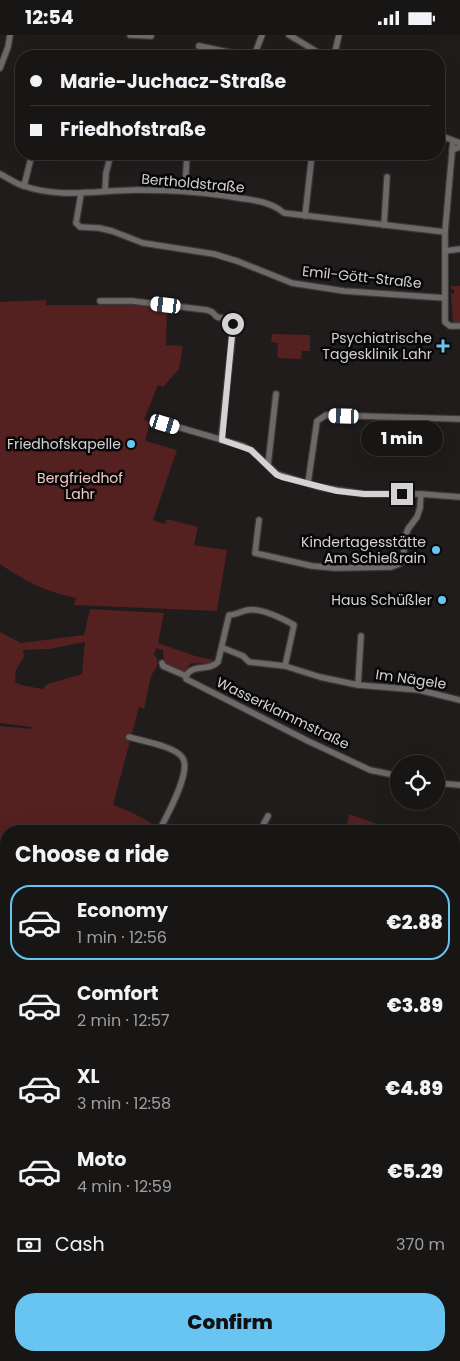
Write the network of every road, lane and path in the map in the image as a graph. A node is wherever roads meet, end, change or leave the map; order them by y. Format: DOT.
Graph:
graph roads {
  1 [pos="10,35"];
  2 [pos="130,35"];
  3 [pos="262,35"];
  4 [pos="289,35"];
  5 [pos="339,35"];
  6 [pos="151,36"];
  7 [pos="199,46"];
  8 [pos="218,50"];
  9 [pos="256,50"];
  10 [pos="314,50"];
  11 [pos="335,50"];
  12 [pos="0,68"];
  13 [pos="445,138"];
  14 [pos="453,141"];
  15 [pos="460,143"];
  16 [pos="460,147"];
  17 [pos="452,150"];
  18 [pos="30,160"];
  19 [pos="109,160"];
  20 [pos="187,160"];
  21 [pos="311,160"];
  22 [pos="0,174"];
  23 [pos="387,177"];
  24 [pos="24,186"];
  25 [pos="105,191"];
  26 [pos="185,191"];
  27 [pos="81,194"];
  28 [pos="305,216"];
  29 [pos="384,225"];
  30 [pos="445,232"];
  31 [pos="460,249"];
  32 [pos="445,251"];
  33 [pos="445,298"];
  34 [pos="100,301"];
  35 [pos="460,326"];
  36 [pos="276,394"];
  37 [pos="460,419"];
  38 [pos="154,420"];
  39 [pos="222,440"];
  40 [pos="268,465"];
  41 [pos="308,483"];
  42 [pos="421,494"];
  43 [pos="460,497"];
  44 [pos="259,520"];
  45 [pos="361,636"];
  46 [pos="223,648"];
  47 [pos="162,663"];
  48 [pos="285,666"];
  49 [pos="186,676"];
  50 [pos="358,685"];
  51 [pos="460,700"];
  52 [pos="128,737"];
  53 [pos="390,775"];
  54 [pos="445,784"];
  55 [pos="460,785"];
  56 [pos="268,816"];
  57 [pos="162,825"];
  58 [pos="263,825"];
  1 -- 12 [label="street"];
  2 -- 6 [label="street"];
  3 -- 9 [label="street"];
  4 -- 10 [label="street"];
  5 -- 11 [label="street"];
  7 -- 8 [label="street"];
  13 -- 14 [label="street"];
  14 -- 15 [label="street"];
  14 -- 17 [label="street"];
  16 -- 17 [label="street"];
  17 -- 30 [label="street"];
  18 -- 24 [label="street"];
  19 -- 25 [label="street"];
  20 -- 26 [label="street"];
  21 -- 28 [label="street"];
  22 -- 24 [label="street, Bertholdstraße"];
  23 -- 29 [label="street"];
  24 -- 27 [label="street, Bertholdstraße"];
  25 -- 26 [label="street, Bertholdstraße"];
  25 -- 27 [label="street, Bertholdstraße"];
  26 -- 28 [label="street, Bertholdstraße"];
  27 -- 33 [label="street, Emil-Gött-Straße"];
  28 -- 29 [label="street, Bertholdstraße"];
  29 -- 30 [label="street, Bertholdstraße"];
  30 -- 32 [label="street"];
  31 -- 32 [label="street"];
  32 -- 33 [label="street"];
  33 -- 35 [label="street"];
  34 -- 39 [label="street"];
  36 -- 40 [label="street"];
  37 -- 41 [label="street"];
  38 -- 39 [label="street"];
  39 -- 40 [label="street"];
  40 -- 41 [label="street"];
  41 -- 42 [label="street"];
  42 -- 43 [label="street"];
  42 -- 44 [label="street"];
  45 -- 50 [label="street, Im Nägele"];
  46 -- 48 [label="street, Im Nägele"];
  46 -- 48 [label="street"];
  46 -- 49 [label="street"];
  47 -- 49 [label="street, Wasserklammstraße"];
  48 -- 50 [label="street, Im Nägele"];
  49 -- 53 [label="street, Wasserklammstraße"];
  50 -- 51 [label="street, Im Nägele"];
  52 -- 57 [label="street"];
  54 -- 55 [label="street"];
  56 -- 58 [label="street"];
}
